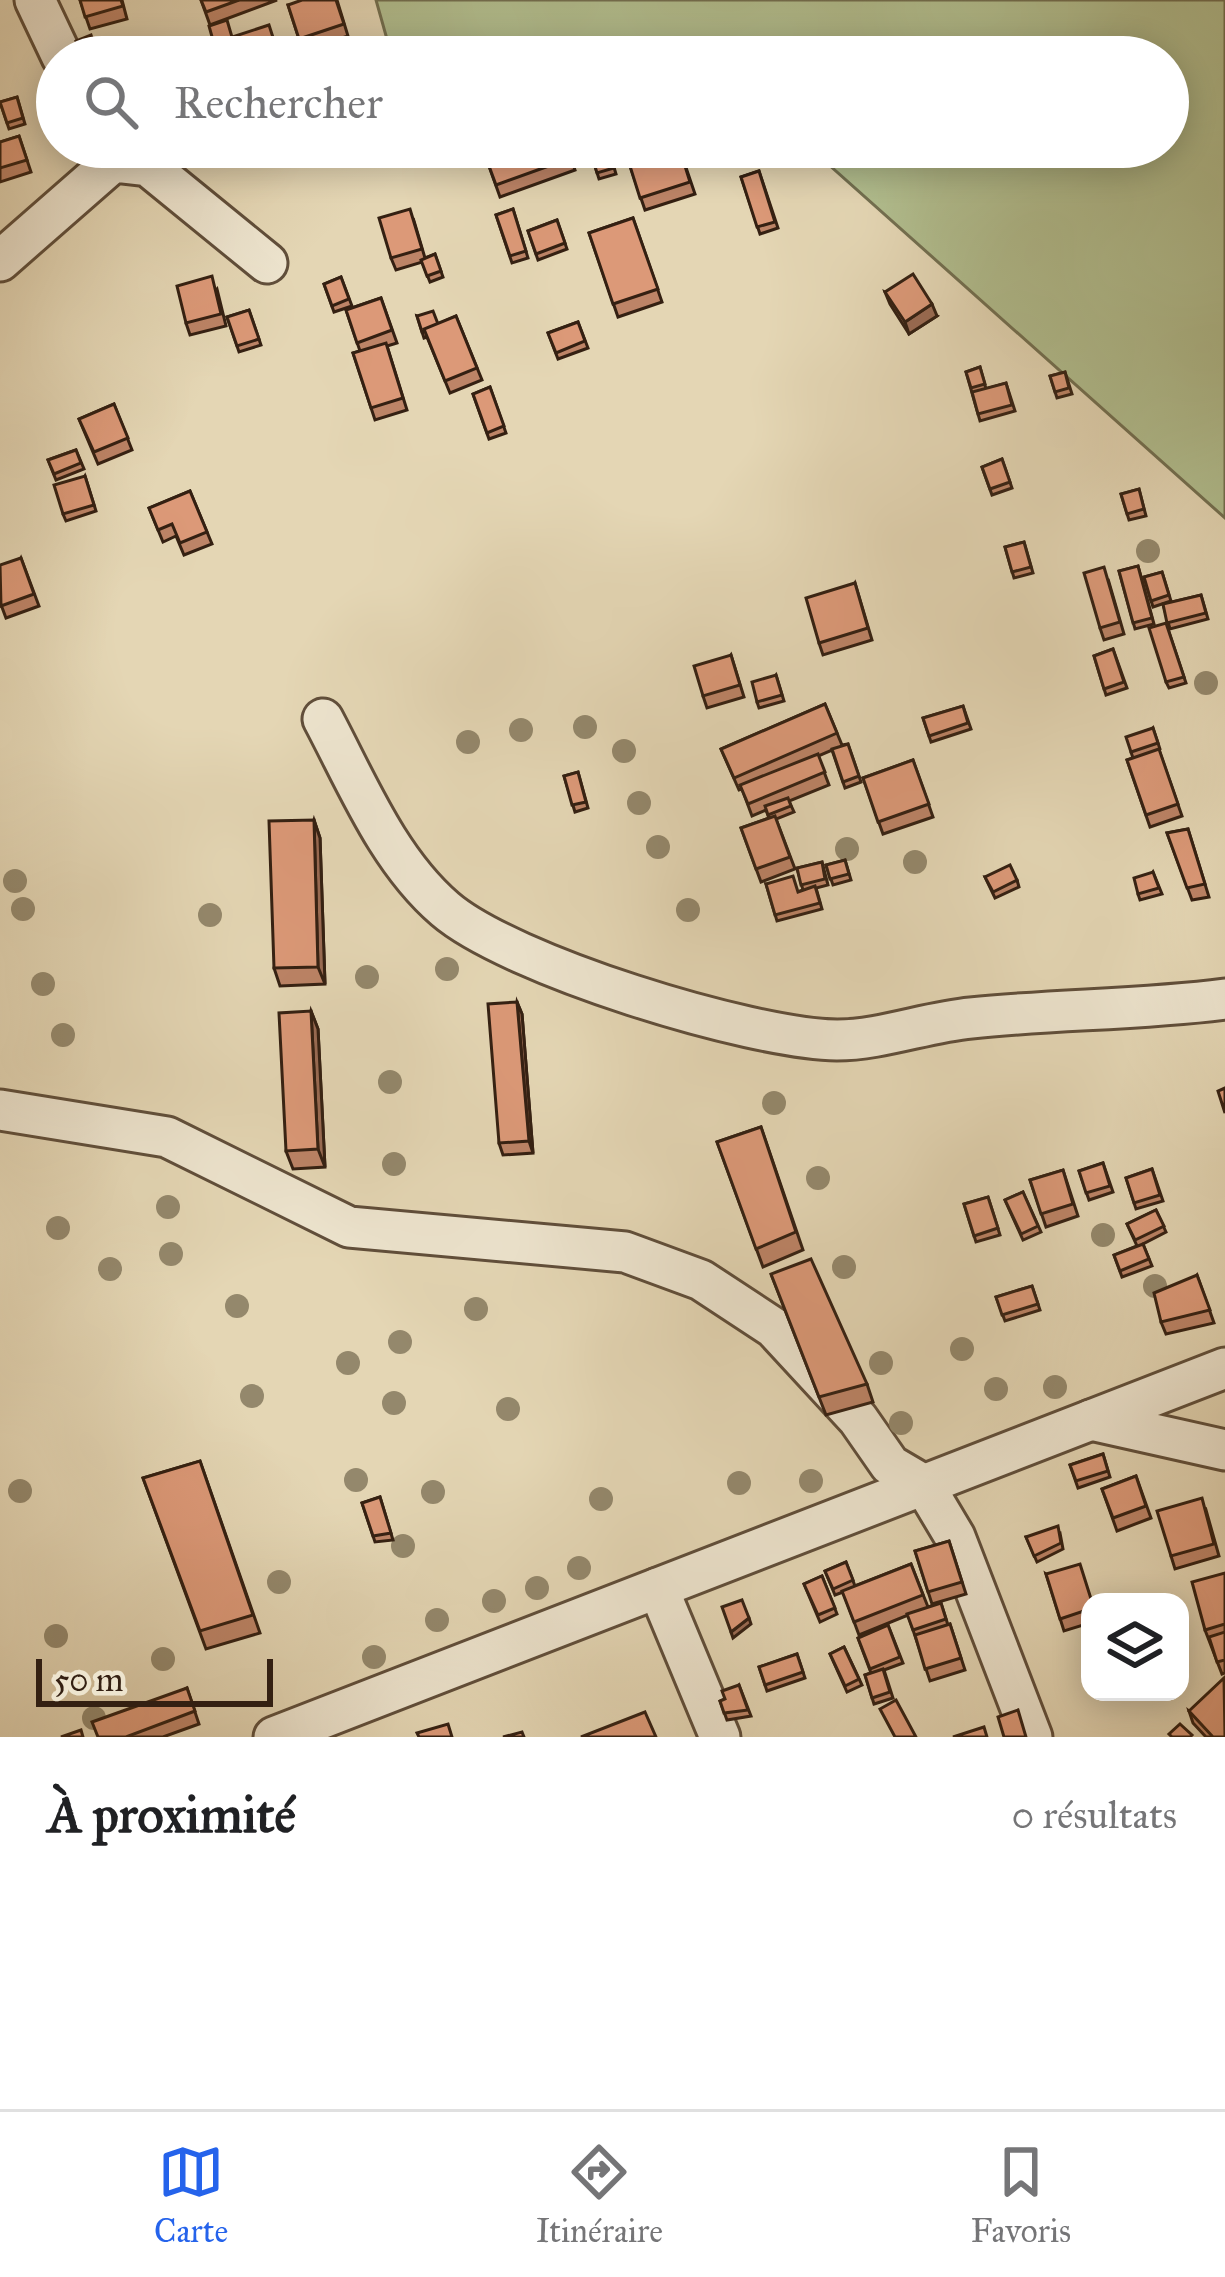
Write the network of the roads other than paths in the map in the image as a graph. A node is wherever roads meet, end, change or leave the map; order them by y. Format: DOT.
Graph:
graph roads {
  1 [pos="35,0"];
  2 [pos="52,36"];
  3 [pos="95,168"];
  4 [pos="150,168"];
  5 [pos="0,261"];
  6 [pos="267,262"];
  7 [pos="323,719"];
  8 [pos="1225,999"];
  9 [pos="0,1110"];
  10 [pos="1225,1368"];
  11 [pos="1091,1420"];
  12 [pos="1225,1450"];
  13 [pos="924,1485"];
  14 [pos="658,1588"];
  15 [pos="365,1720"];
  16 [pos="274,1737"];
  17 [pos="719,1737"];
  18 [pos="1031,1737"];
  1 -- 2 [label="street"];
  3 -- 5 [label="street"];
  4 -- 6 [label="street"];
  7 -- 8 [label="street"];
  9 -- 13 [label="street"];
  10 -- 11 [label="street"];
  11 -- 12 [label="street"];
  11 -- 13 [label="street"];
  13 -- 14 [label="street"];
  13 -- 18 [label="street"];
  14 -- 15 [label="street"];
  14 -- 17 [label="street"];
  15 -- 16 [label="street"];
}
